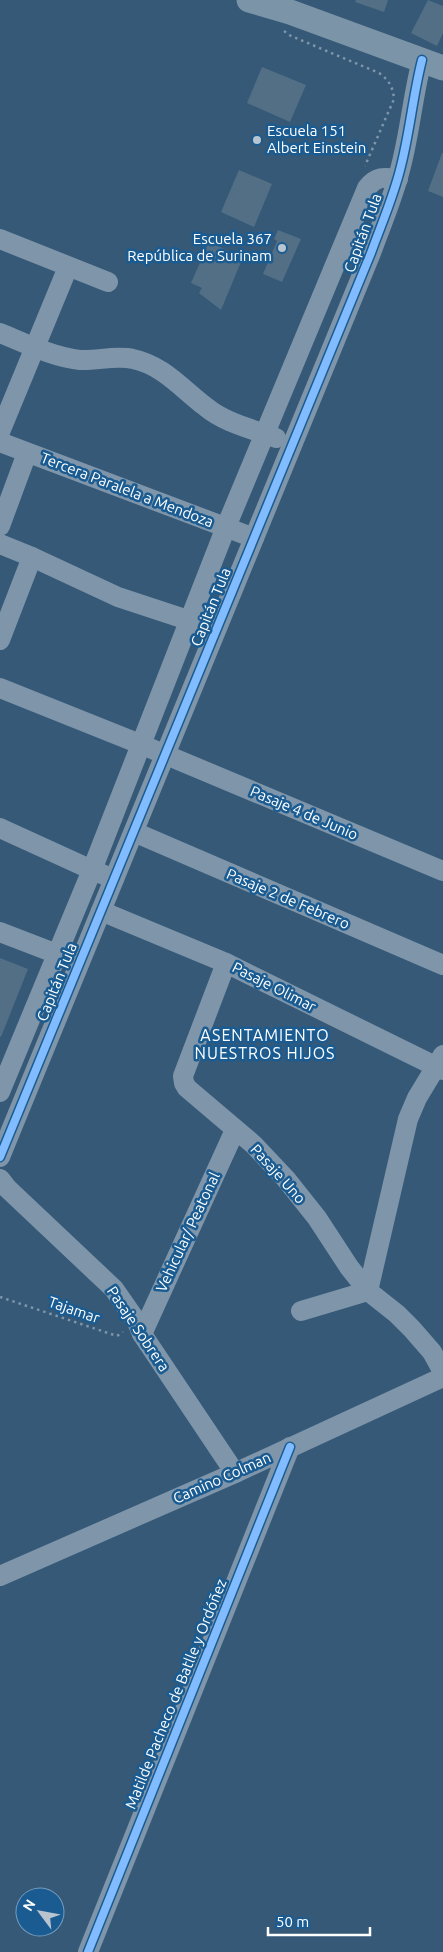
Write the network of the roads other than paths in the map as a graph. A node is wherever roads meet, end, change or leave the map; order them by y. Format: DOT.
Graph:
graph roads {
  1 [pos="249,0"];
  2 [pos="432,64"];
  3 [pos="398,179"];
  4 [pos="0,239"];
  5 [pos="68,266"];
  6 [pos="329,278"];
  7 [pos="108,282"];
  8 [pos="358,287"];
  9 [pos="0,332"];
  10 [pos="306,335"];
  11 [pos="334,344"];
  12 [pos="35,347"];
  13 [pos="294,364"];
  14 [pos="322,373"];
  15 [pos="280,396"];
  16 [pos="309,405"];
  17 [pos="0,432"];
  18 [pos="265,434"];
  19 [pos="0,442"];
  20 [pos="293,444"];
  21 [pos="28,453"];
  22 [pos="245,482"];
  23 [pos="273,494"];
  24 [pos="0,526"];
  25 [pos="226,528"];
  26 [pos="254,538"];
  27 [pos="0,544"];
  28 [pos="32,557"];
  29 [pos="189,620"];
  30 [pos="217,629"];
  31 [pos="0,640"];
  32 [pos="0,688"];
  33 [pos="140,744"];
  34 [pos="166,754"];
  35 [pos="0,828"];
  36 [pos="134,832"];
  37 [pos="92,870"];
  38 [pos="443,871"];
  39 [pos="114,879"];
  40 [pos="101,911"];
  41 [pos="0,932"];
  42 [pos="57,954"];
  43 [pos="80,963"];
  44 [pos="226,963"];
  45 [pos="443,965"];
  46 [pos="441,1065"];
  47 [pos="0,1092"];
  48 [pos="7,1118"];
  49 [pos="235,1130"];
  50 [pos="0,1157"];
  51 [pos="0,1179"];
  52 [pos="368,1291"];
  53 [pos="301,1311"];
  54 [pos="139,1328"];
  55 [pos="443,1372"];
  56 [pos="443,1377"];
  57 [pos="290,1447"];
  58 [pos="235,1473"];
  59 [pos="0,1576"];
  60 [pos="88,1952"];
  1 -- 2 [label="main road"];
  2 -- 3 [label="street, Capitán Tula"];
  3 -- 6 [label="street, Capitán Tula"];
  3 -- 8 [label="street, Capitán Tula"];
  4 -- 5 [label="street"];
  5 -- 7 [label="street"];
  5 -- 12 [label="street"];
  6 -- 8 [label="street, Capitán Tula"];
  6 -- 10 [label="street, Capitán Tula"];
  8 -- 11 [label="street, Capitán Tula"];
  9 -- 12 [label="street"];
  10 -- 11 [label="street"];
  10 -- 13 [label="street, Capitán Tula"];
  11 -- 14 [label="street, Capitán Tula"];
  12 -- 17 [label="street"];
  12 -- 18 [label="street"];
  13 -- 14 [label="street"];
  13 -- 15 [label="street, Capitán Tula"];
  14 -- 16 [label="street, Capitán Tula"];
  15 -- 16 [label="street"];
  15 -- 18 [label="street, Capitán Tula"];
  16 -- 20 [label="street, Capitán Tula"];
  18 -- 20 [label="street"];
  18 -- 22 [label="street, Capitán Tula"];
  19 -- 21 [label="street, Tercera Paralela a Mendoza"];
  20 -- 23 [label="street, Capitán Tula"];
  21 -- 24 [label="street"];
  21 -- 25 [label="street, Tercera Paralela a Mendoza"];
  22 -- 23 [label="street"];
  22 -- 25 [label="street, Capitán Tula"];
  23 -- 26 [label="street, Capitán Tula"];
  25 -- 26 [label="street, Tercera Paralela a Mendoza"];
  25 -- 29 [label="street, Capitán Tula"];
  26 -- 30 [label="street, Capitán Tula"];
  27 -- 28 [label="street"];
  28 -- 29 [label="street"];
  28 -- 31 [label="street"];
  29 -- 30 [label="street"];
  29 -- 33 [label="street, Capitán Tula"];
  30 -- 34 [label="street, Capitán Tula"];
  32 -- 33 [label="street, Pasaje 4 de Junio"];
  33 -- 34 [label="street, Pasaje 4 de Junio"];
  33 -- 37 [label="street, Capitán Tula"];
  34 -- 36 [label="street, Capitán Tula"];
  34 -- 38 [label="street, Pasaje 4 de Junio"];
  35 -- 37 [label="street"];
  36 -- 39 [label="street, Capitán Tula"];
  36 -- 45 [label="street, Pasaje 2 de Febrero"];
  37 -- 39 [label="street"];
  37 -- 42 [label="street, Capitán Tula"];
  39 -- 40 [label="street, Capitán Tula"];
  40 -- 43 [label="street, Capitán Tula"];
  40 -- 44 [label="street, Pasaje Olimar"];
  41 -- 42 [label="street"];
  42 -- 43 [label="street"];
  42 -- 47 [label="street, Capitán Tula"];
  43 -- 48 [label="street, Capitán Tula"];
  44 -- 46 [label="street, Pasaje Olimar"];
  44 -- 49 [label="street, Pasaje Uno"];
  46 -- 52 [label="street"];
  48 -- 50 [label="street, Capitán Tula"];
  49 -- 52 [label="street, Pasaje Uno"];
  49 -- 54 [label="street, Vehicular/ Peatonal"];
  51 -- 54 [label="street, Pasaje Sobrera"];
  52 -- 53 [label="street"];
  52 -- 55 [label="street, Pasaje Uno"];
  54 -- 58 [label="street, Pasaje Sobrera"];
  56 -- 57 [label="street, Camino Colman"];
  57 -- 58 [label="street, Camino Colman"];
  57 -- 60 [label="street, Matilde Pacheco de Batlle y Ordóñez"];
  58 -- 59 [label="street, Camino Colman"];
}
